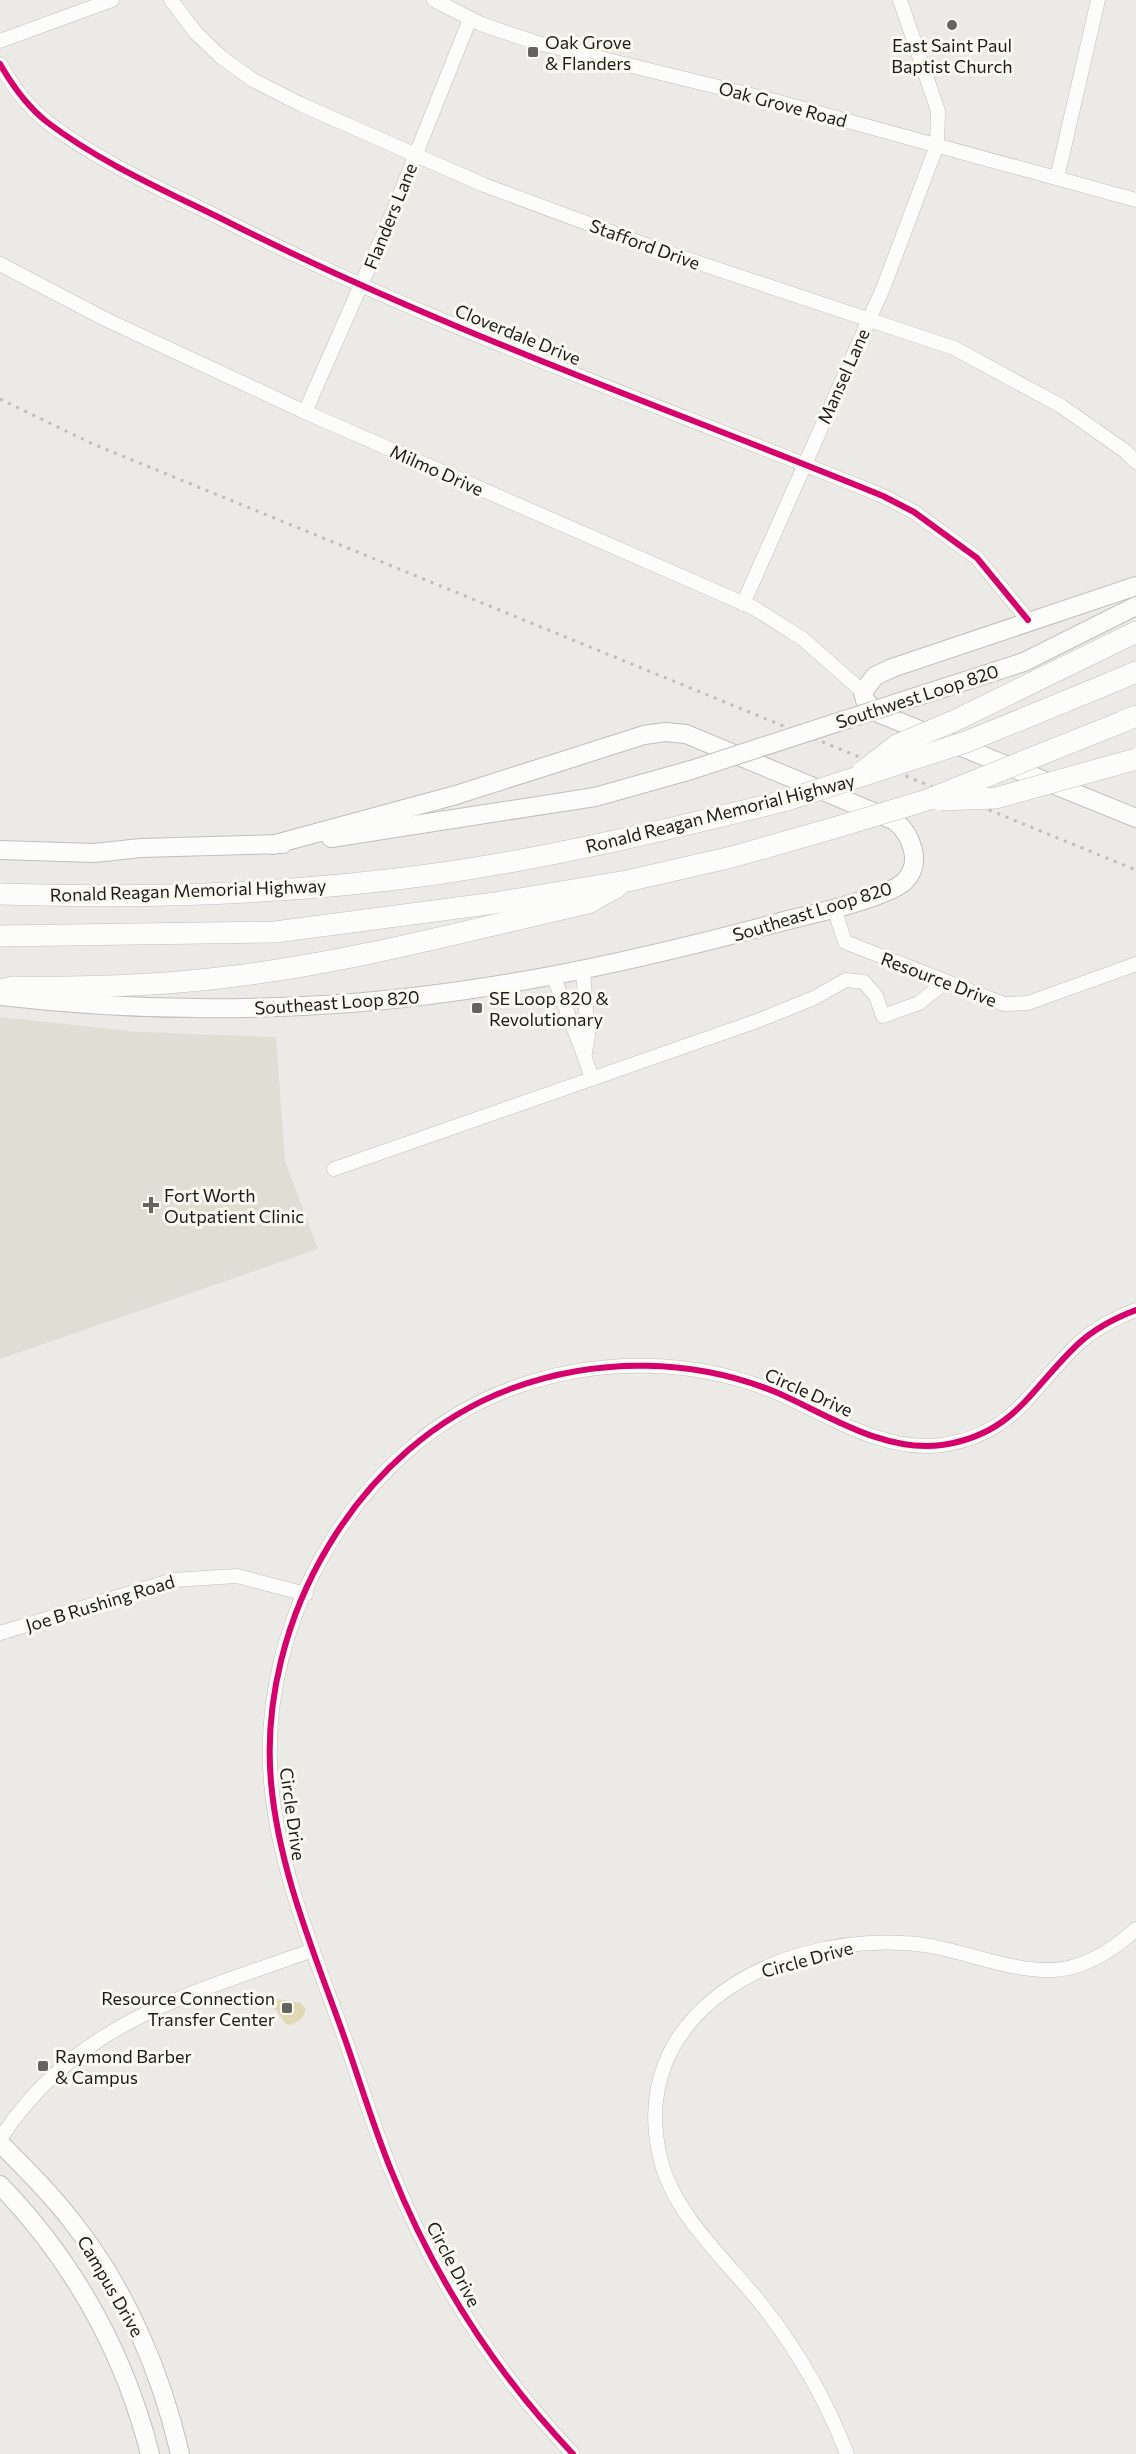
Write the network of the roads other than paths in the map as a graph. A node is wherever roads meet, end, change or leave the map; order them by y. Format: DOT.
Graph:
graph roads {
  1 [pos="112,0"];
  2 [pos="171,0"];
  3 [pos="434,0"];
  4 [pos="900,0"];
  5 [pos="1098,0"];
  6 [pos="470,19"];
  7 [pos="0,41"];
  8 [pos="0,64"];
  9 [pos="937,145"];
  10 [pos="415,155"];
  11 [pos="1057,178"];
  12 [pos="1136,200"];
  13 [pos="0,264"];
  14 [pos="362,285"];
  15 [pos="868,321"];
  16 [pos="306,412"];
  17 [pos="1136,462"];
  18 [pos="804,464"];
  19 [pos="1136,586"];
  20 [pos="743,604"];
  21 [pos="1136,606"];
  22 [pos="1028,620"];
  23 [pos="1136,632"];
  24 [pos="1136,672"];
  25 [pos="863,692"];
  26 [pos="1129,719"];
  27 [pos="1136,759"];
  28 [pos="691,770"];
  29 [pos="850,781"];
  30 [pos="927,800"];
  31 [pos="1136,818"];
  32 [pos="272,845"];
  33 [pos="0,850"];
  34 [pos="627,881"];
  35 [pos="0,894"];
  36 [pos="834,908"];
  37 [pos="0,936"];
  38 [pos="1136,964"];
  39 [pos="584,971"];
  40 [pos="554,977"];
  41 [pos="945,982"];
  42 [pos="0,990"];
  43 [pos="0,996"];
  44 [pos="585,1053"];
  45 [pos="592,1079"];
  46 [pos="334,1169"];
  47 [pos="1136,1310"];
  48 [pos="306,1594"];
  49 [pos="0,1634"];
  50 [pos="1136,1929"];
  51 [pos="313,1950"];
  52 [pos="0,2141"];
  53 [pos="0,2185"];
  54 [pos="150,2454"];
  55 [pos="180,2454"];
  56 [pos="573,2454"];
  57 [pos="847,2454"];
  1 -- 7 [label="street"];
  2 -- 10 [label="street, Stafford Drive"];
  3 -- 6 [label="street, Oak Grove Road"];
  4 -- 9 [label="street, Mansel Lane"];
  5 -- 11 [label="street"];
  6 -- 9 [label="street, Oak Grove Road"];
  6 -- 10 [label="street, Flanders Lane"];
  8 -- 14 [label="street, Cloverdale Drive"];
  9 -- 11 [label="street, Oak Grove Road"];
  9 -- 15 [label="street, Mansel Lane"];
  10 -- 14 [label="street, Flanders Lane"];
  10 -- 15 [label="street, Stafford Drive"];
  11 -- 12 [label="street, Oak Grove Road"];
  13 -- 16 [label="street, Milmo Drive"];
  14 -- 16 [label="street, Flanders Lane"];
  14 -- 18 [label="street, Cloverdale Drive"];
  15 -- 17 [label="street, Stafford Drive"];
  15 -- 18 [label="street, Mansel Lane"];
  16 -- 20 [label="street, Milmo Drive"];
  18 -- 20 [label="street, Mansel Lane"];
  18 -- 22 [label="street, Cloverdale Drive"];
  19 -- 22 [label="main road"];
  20 -- 25 [label="street, Milmo Drive"];
  21 -- 28 [label="main road, Southwest Loop 820, bridge"];
  22 -- 25 [label="main road"];
  23 -- 29 [label="highway, bridge"];
  24 -- 29 [label="highway, Ronald Reagan Memorial Highway, bridge"];
  25 -- 31 [label="main road"];
  26 -- 30 [label="highway, bridge"];
  27 -- 30 [label="highway, bridge"];
  28 -- 32 [label="main road, Southeast Loop 820"];
  29 -- 35 [label="highway, Ronald Reagan Memorial Highway, bridge"];
  30 -- 34 [label="highway, bridge"];
  32 -- 33 [label="main road, Southeast Loop 820"];
  32 -- 36 [label="main road, Southeast Loop 820"];
  34 -- 37 [label="highway"];
  34 -- 42 [label="highway"];
  36 -- 39 [label="main road, Southeast Loop 820"];
  36 -- 41 [label="street, Resource Drive"];
  38 -- 41 [label="street, Resource Drive"];
  39 -- 40 [label="main road, Southeast Loop 820"];
  39 -- 44 [label="street"];
  40 -- 43 [label="main road, Southeast Loop 820"];
  40 -- 44 [label="street"];
  41 -- 45 [label="street"];
  44 -- 45 [label="street"];
  45 -- 46 [label="street"];
  47 -- 48 [label="street, Circle Drive"];
  48 -- 49 [label="street, Joe B Rushing Road"];
  48 -- 51 [label="street, Circle Drive"];
  50 -- 57 [label="street, Circle Drive"];
  51 -- 52 [label="street"];
  51 -- 56 [label="street, Circle Drive"];
  52 -- 55 [label="main road, Campus Drive"];
  53 -- 54 [label="main road, Campus Drive"];
}
